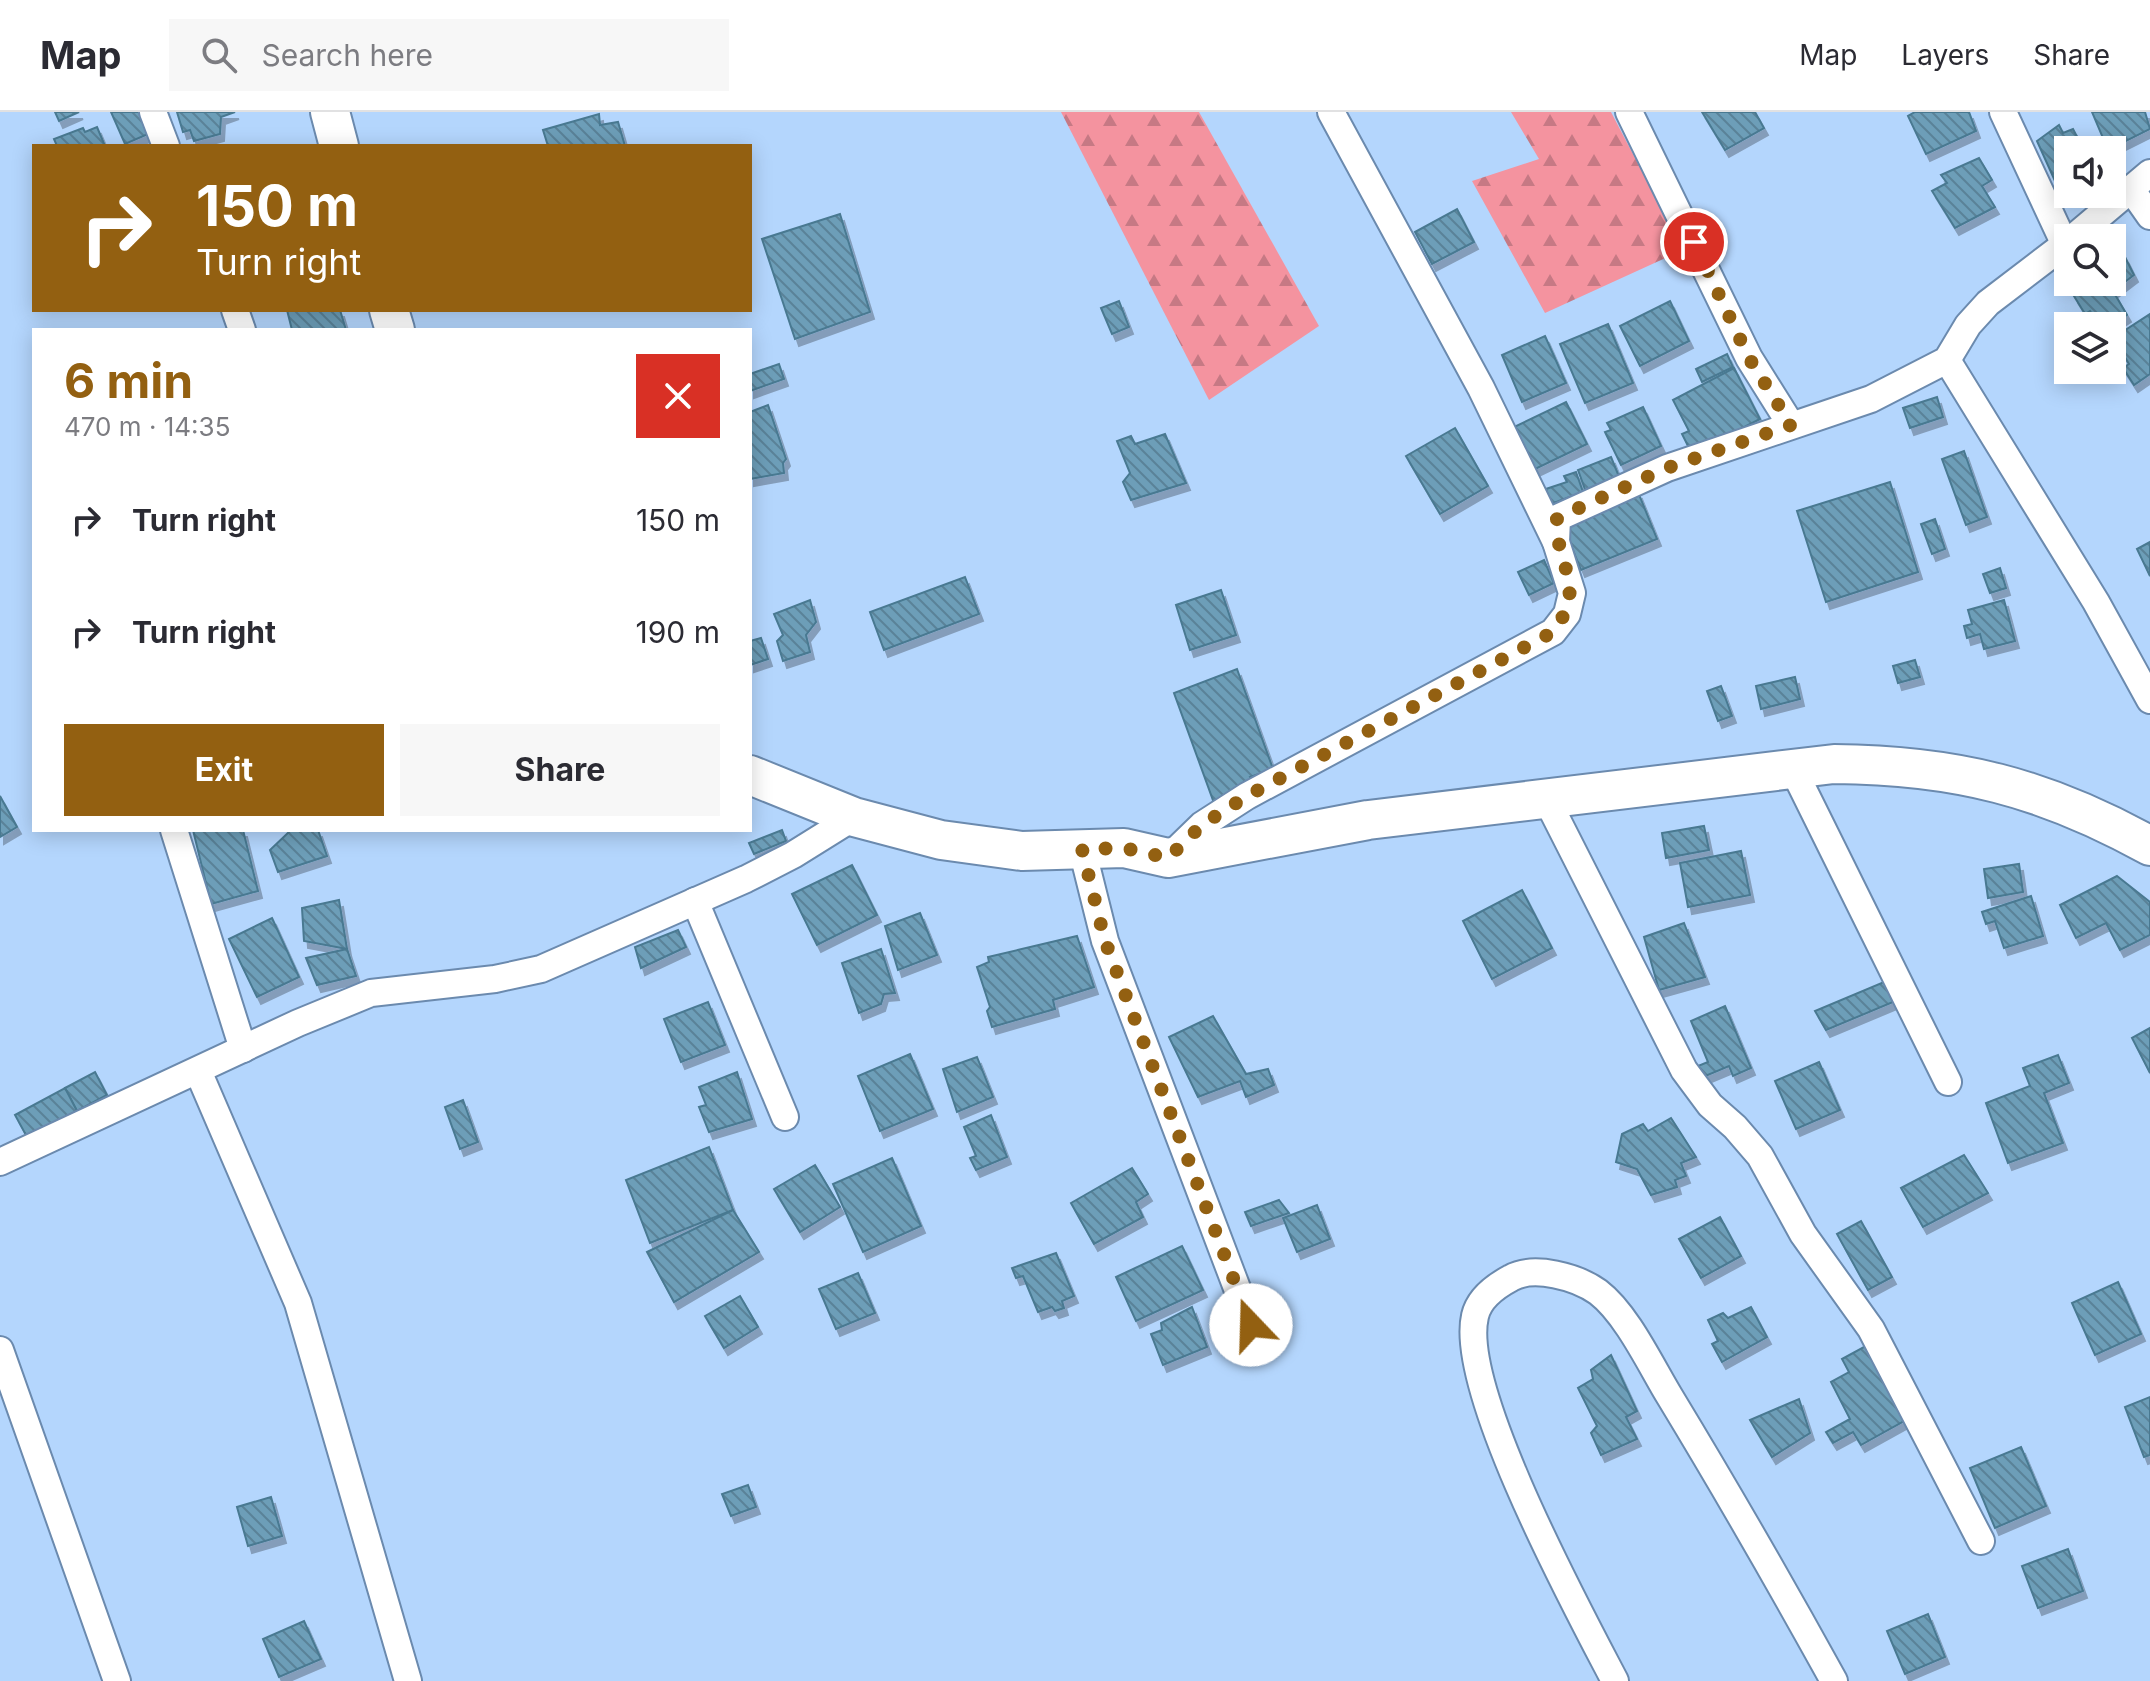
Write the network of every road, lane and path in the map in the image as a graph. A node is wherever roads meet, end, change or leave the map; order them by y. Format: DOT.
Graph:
graph roads {
  1 [pos="153,112"];
  2 [pos="330,112"];
  3 [pos="1331,112"];
  4 [pos="1629,112"];
  5 [pos="2003,112"];
  6 [pos="165,144"];
  7 [pos="338,144"];
  8 [pos="2140,181"];
  9 [pos="2150,216"];
  10 [pos="2060,224"];
  11 [pos="2090,224"];
  12 [pos="2054,253"];
  13 [pos="1947,360"];
  14 [pos="1791,425"];
  15 [pos="1556,542"];
  16 [pos="2150,700"];
  17 [pos="1793,769"];
  18 [pos="752,776"];
  19 [pos="1546,798"];
  20 [pos="854,817"];
  21 [pos="175,832"];
  22 [pos="2150,846"];
  23 [pos="1082,849"];
  24 [pos="1168,858"];
  25 [pos="695,901"];
  26 [pos="243,1049"];
  27 [pos="198,1071"];
  28 [pos="1948,1082"];
  29 [pos="785,1117"];
  30 [pos="0,1162"];
  31 [pos="1251,1325"];
  32 [pos="0,1350"];
  33 [pos="1981,1541"];
  34 [pos="117,1681"];
  35 [pos="408,1681"];
  36 [pos="1615,1681"];
  37 [pos="1834,1681"];
  1 -- 6 [label="street"];
  2 -- 7 [label="main road"];
  3 -- 15 [label="street"];
  4 -- 14 [label="street"];
  5 -- 10 [label="street"];
  8 -- 9 [label="street"];
  8 -- 11 [label="street"];
  12 -- 13 [label="street"];
  13 -- 14 [label="street"];
  13 -- 16 [label="street"];
  14 -- 15 [label="street"];
  15 -- 24 [label="street"];
  17 -- 19 [label="main road"];
  17 -- 22 [label="main road"];
  17 -- 28 [label="street"];
  18 -- 20 [label="main road"];
  19 -- 24 [label="main road"];
  19 -- 33 [label="street"];
  20 -- 23 [label="main road"];
  20 -- 25 [label="street"];
  21 -- 26 [label="street"];
  23 -- 24 [label="main road"];
  23 -- 31 [label="street"];
  25 -- 26 [label="street"];
  25 -- 29 [label="street"];
  26 -- 27 [label="street"];
  27 -- 30 [label="street"];
  27 -- 35 [label="street"];
  32 -- 34 [label="street"];
  36 -- 37 [label="street"];
}
